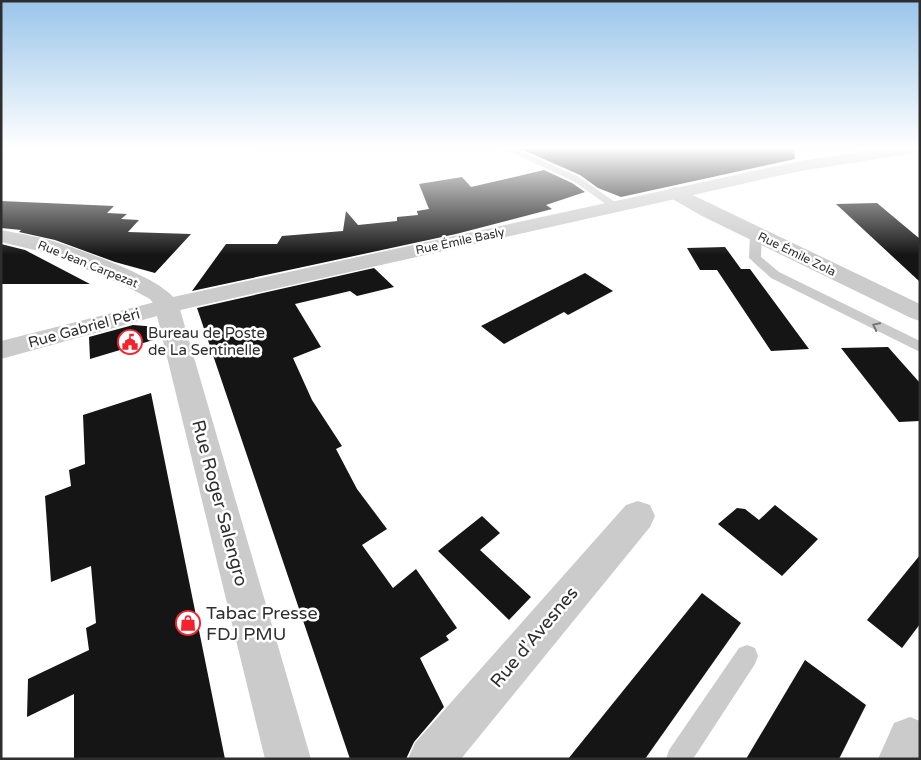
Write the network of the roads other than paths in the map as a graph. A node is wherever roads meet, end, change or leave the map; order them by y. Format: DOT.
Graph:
graph roads {
  1 [pos="584,184"];
  2 [pos="715,184"];
  3 [pos="676,193"];
  4 [pos="617,207"];
  5 [pos="756,234"];
  6 [pos="1,236"];
  7 [pos="167,306"];
  8 [pos="920,314"];
  9 [pos="920,347"];
  10 [pos="1,350"];
  11 [pos="638,516"];
  12 [pos="747,656"];
  13 [pos="288,759"];
  14 [pos="431,759"];
  15 [pos="678,759"];
  1 -- 4 [label="lane"];
  2 -- 3 [label="street, Rue Émile Basly"];
  3 -- 4 [label="street, Rue Émile Basly"];
  3 -- 5 [label="street, Rue Émile Zola"];
  4 -- 7 [label="street, Rue Émile Basly"];
  5 -- 8 [label="street, Rue Émile Zola"];
  9 -- 5 [label="lane, one-way"];
  6 -- 7 [label="street, Rue Jean Carpezat"];
  7 -- 10 [label="street, Rue Gabriel Péri"];
  7 -- 13 [label="street, Rue Roger Salengro"];
  11 -- 14 [label="street, Rue d'Avesnes"];
  12 -- 15 [label="lane"];
}
